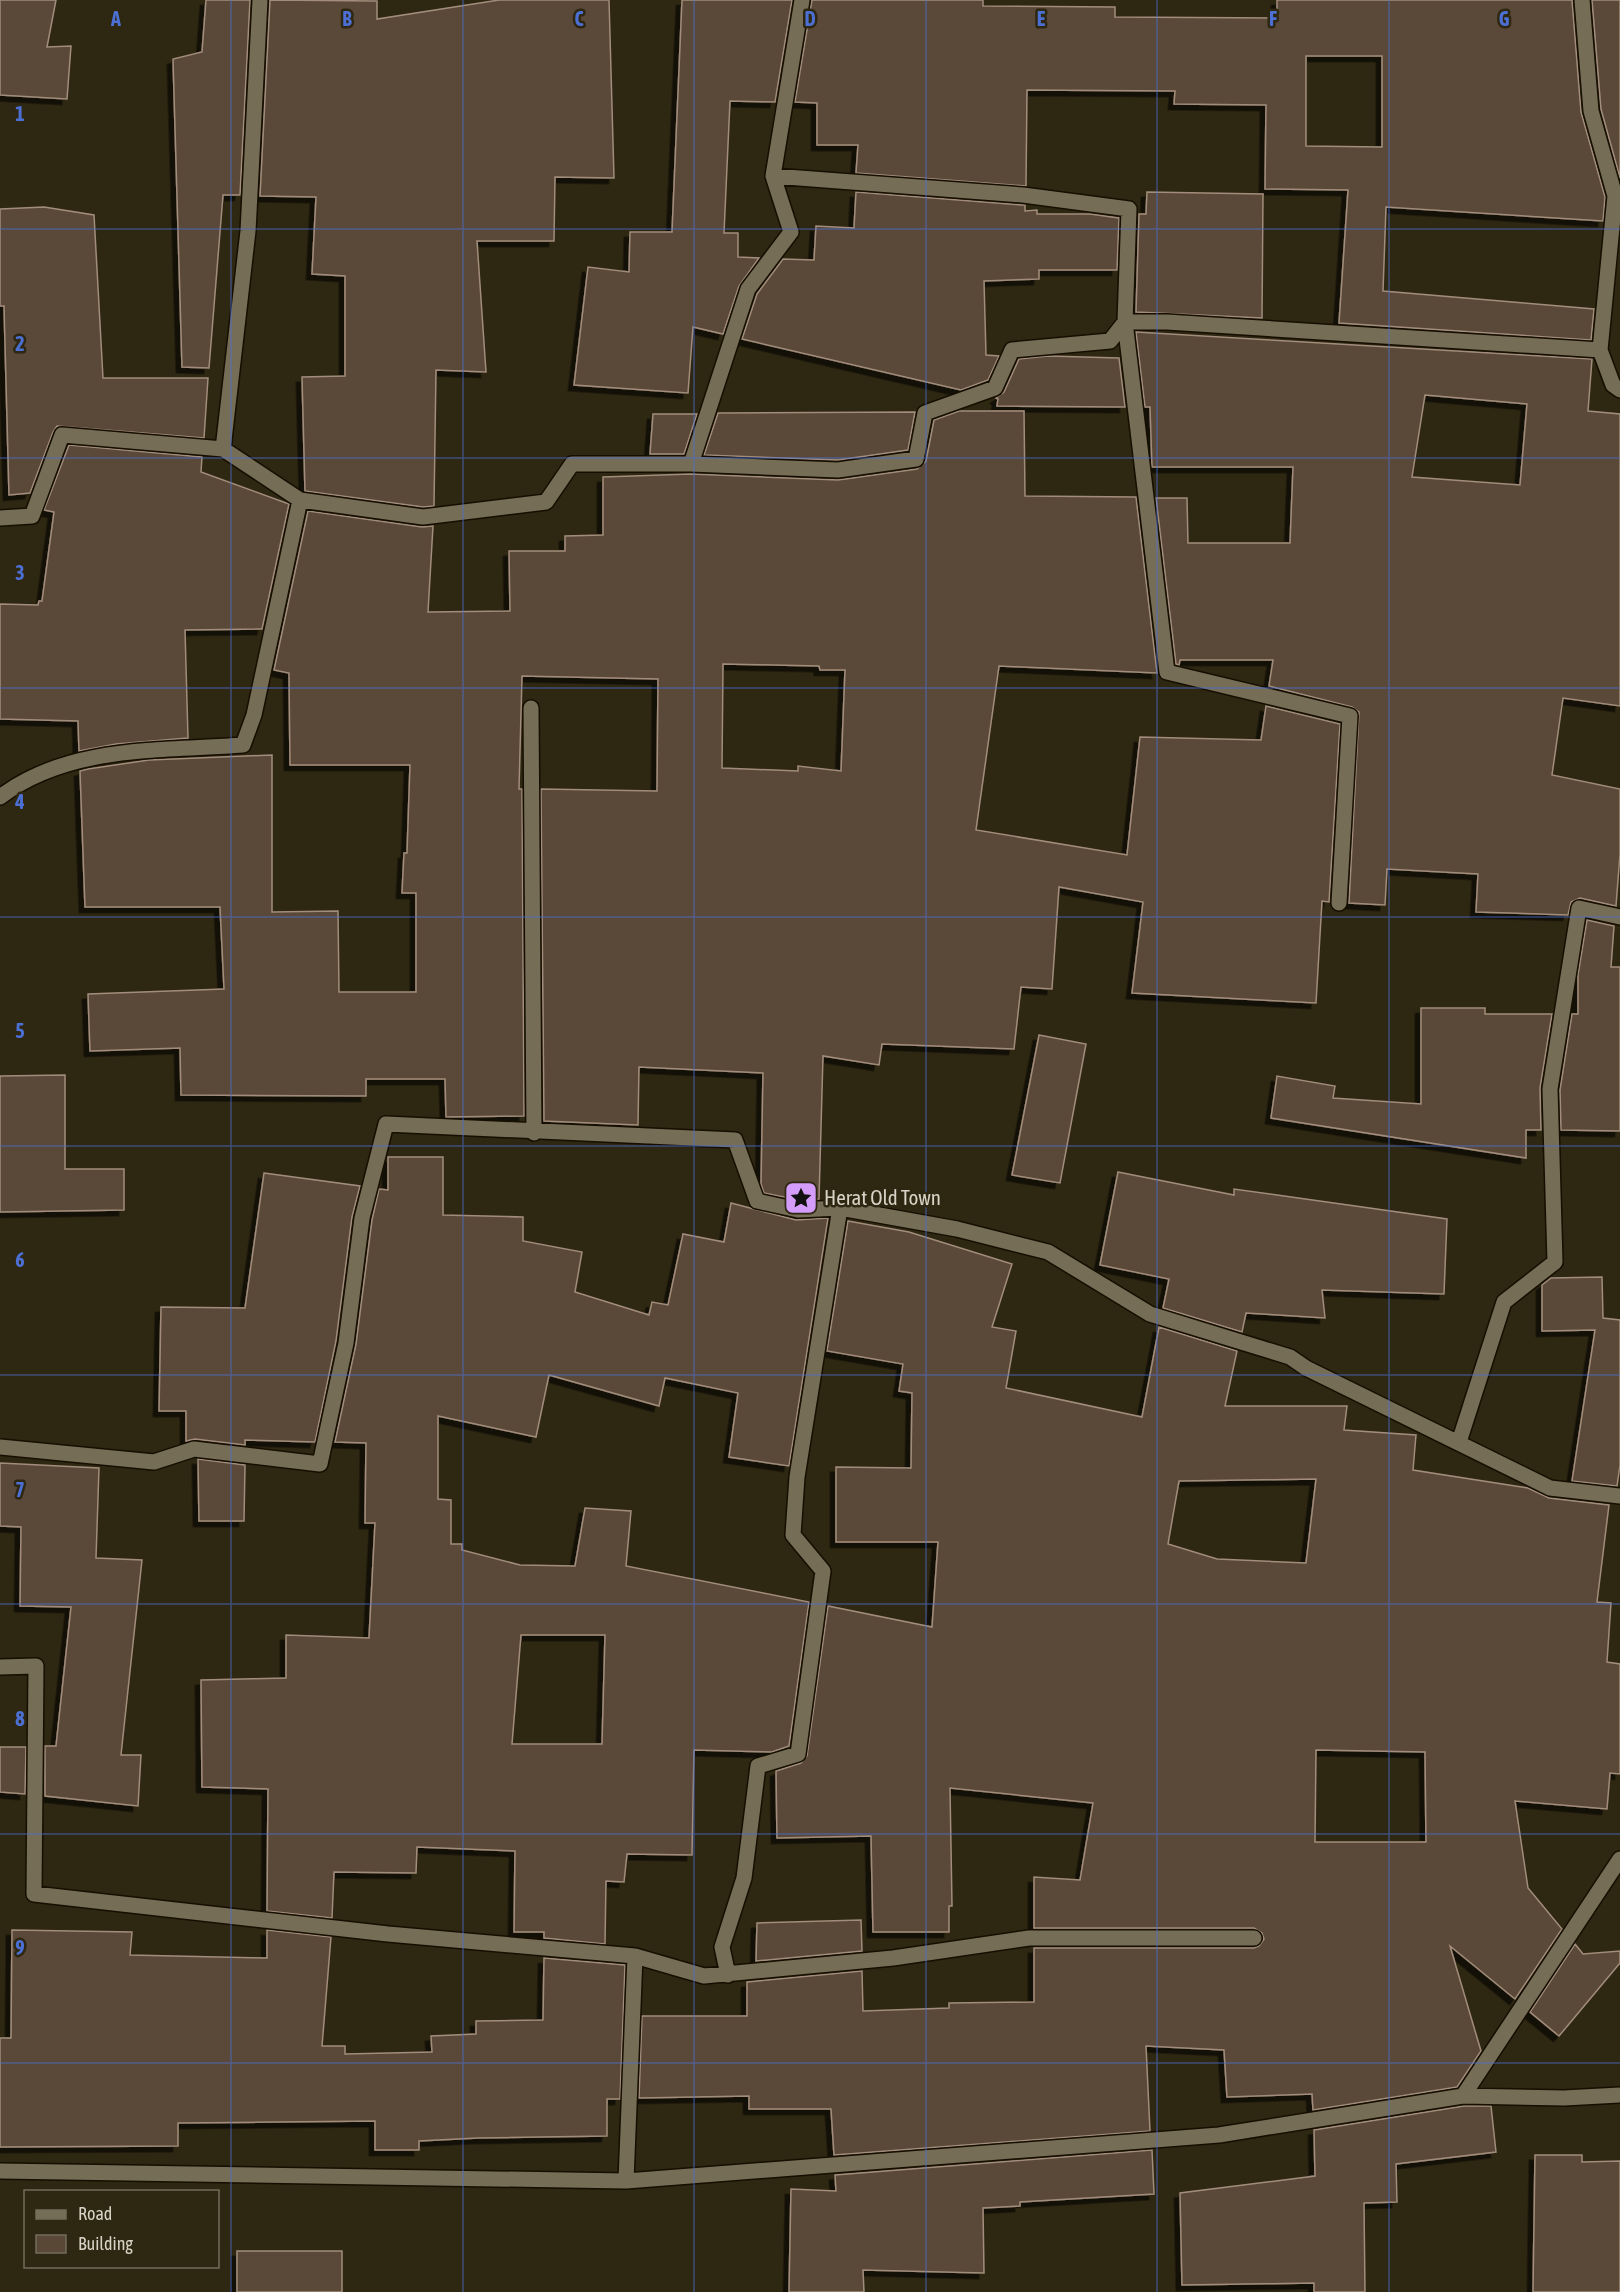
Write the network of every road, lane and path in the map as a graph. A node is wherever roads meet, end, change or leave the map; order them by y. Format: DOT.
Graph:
graph roads {
  1 [pos="260,0"];
  2 [pos="802,0"];
  3 [pos="1582,0"];
  4 [pos="773,176"];
  5 [pos="1125,322"];
  6 [pos="1600,350"];
  7 [pos="1620,390"];
  8 [pos="223,449"];
  9 [pos="691,464"];
  10 [pos="300,500"];
  11 [pos="0,518"];
  12 [pos="531,708"];
  13 [pos="0,797"];
  14 [pos="1339,903"];
  15 [pos="1620,917"];
  16 [pos="534,1133"];
  17 [pos="840,1208"];
  18 [pos="1459,1442"];
  19 [pos="0,1446"];
  20 [pos="1620,1496"];
  21 [pos="0,1667"];
  22 [pos="1620,1860"];
  23 [pos="1254,1938"];
  24 [pos="635,1956"];
  25 [pos="728,1975"];
  26 [pos="1620,2095"];
  27 [pos="1463,2096"];
  28 [pos="0,2171"];
  29 [pos="626,2181"];
  1 -- 8 [label="street"];
  2 -- 4 [label="street"];
  3 -- 6 [label="street"];
  4 -- 5 [label="street"];
  4 -- 9 [label="street"];
  5 -- 6 [label="street"];
  5 -- 9 [label="street"];
  5 -- 14 [label="street"];
  6 -- 7 [label="street"];
  8 -- 10 [label="street"];
  8 -- 11 [label="street"];
  9 -- 10 [label="street"];
  10 -- 13 [label="street"];
  12 -- 16 [label="street"];
  15 -- 18 [label="street"];
  16 -- 17 [label="street"];
  16 -- 19 [label="street"];
  17 -- 18 [label="street"];
  17 -- 25 [label="street"];
  18 -- 20 [label="street"];
  21 -- 24 [label="street"];
  22 -- 27 [label="street"];
  23 -- 25 [label="street"];
  24 -- 25 [label="street"];
  24 -- 29 [label="street"];
  26 -- 27 [label="street"];
  27 -- 29 [label="street"];
  28 -- 29 [label="street"];
}
